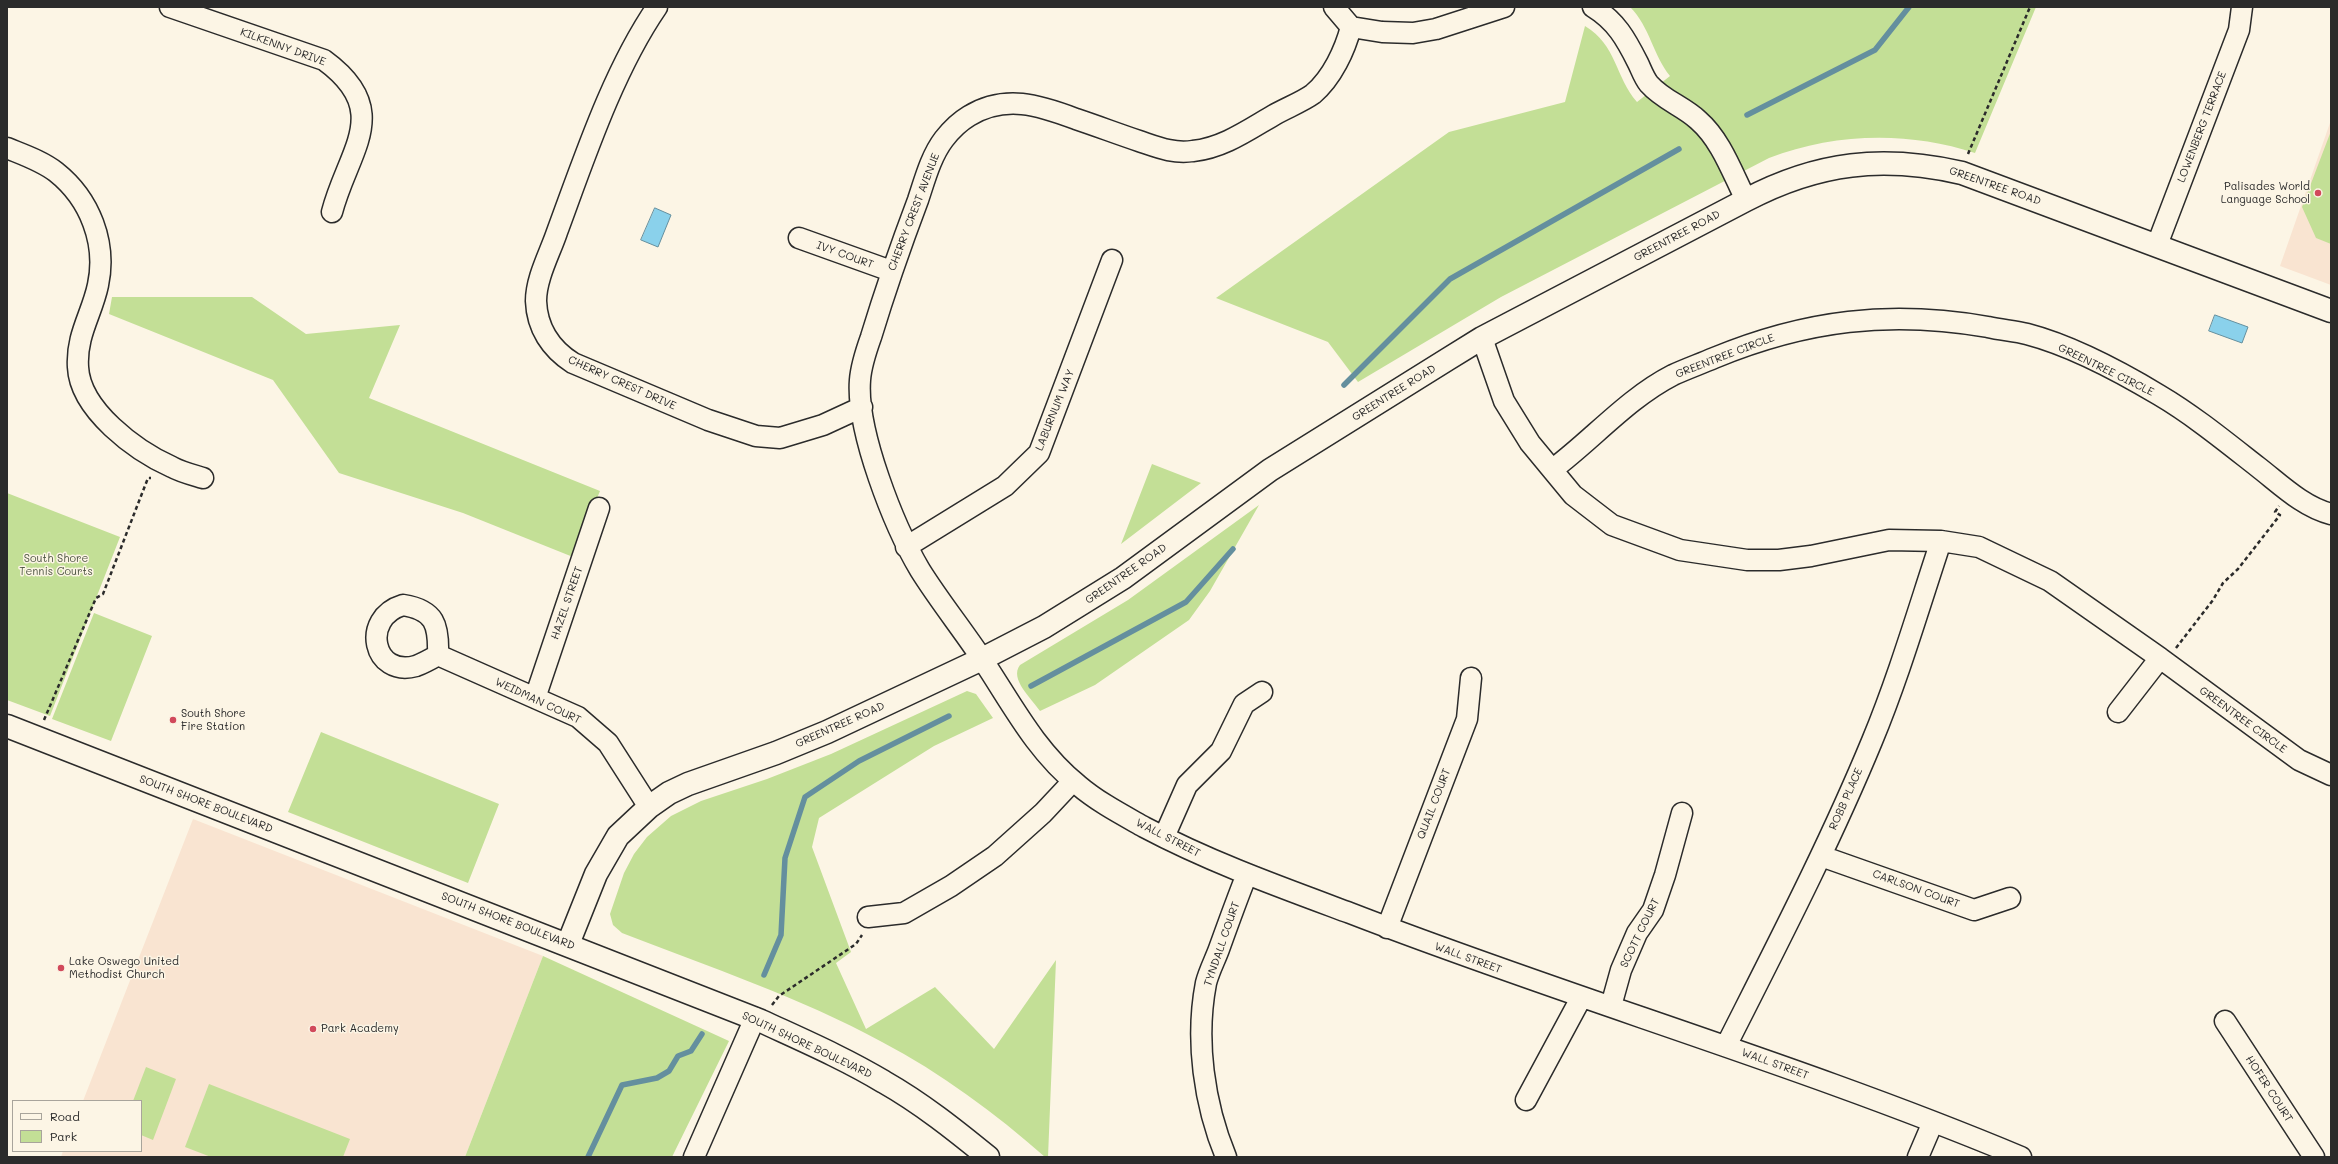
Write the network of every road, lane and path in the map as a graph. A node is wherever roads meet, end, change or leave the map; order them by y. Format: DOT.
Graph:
graph roads {
  1 [pos="170,7"];
  2 [pos="657,7"];
  3 [pos="1334,7"];
  4 [pos="1504,7"];
  5 [pos="1593,7"];
  6 [pos="2030,7"];
  7 [pos="2242,7"];
  8 [pos="1351,27"];
  9 [pos="7,148"];
  10 [pos="1962,173"];
  11 [pos="1746,200"];
  12 [pos="332,212"];
  13 [pos="799,238"];
  14 [pos="2157,245"];
  15 [pos="1112,260"];
  16 [pos="891,271"];
  17 [pos="2331,311"];
  18 [pos="1482,338"];
  19 [pos="862,407"];
  20 [pos="1552,470"];
  21 [pos="156,478"];
  22 [pos="203,478"];
  23 [pos="599,508"];
  24 [pos="2331,514"];
  25 [pos="2274,522"];
  26 [pos="1941,541"];
  27 [pos="906,546"];
  28 [pos="438,655"];
  29 [pos="982,659"];
  30 [pos="2163,660"];
  31 [pos="1471,678"];
  32 [pos="1262,692"];
  33 [pos="535,698"];
  34 [pos="2118,712"];
  35 [pos="7,726"];
  36 [pos="43,740"];
  37 [pos="2331,775"];
  38 [pos="1073,781"];
  39 [pos="649,807"];
  40 [pos="1682,813"];
  41 [pos="1164,837"];
  42 [pos="1821,856"];
  43 [pos="1247,874"];
  44 [pos="2010,898"];
  45 [pos="868,918"];
  46 [pos="1387,928"];
  47 [pos="568,944"];
  48 [pos="1581,998"];
  49 [pos="1610,1006"];
  50 [pos="758,1020"];
  51 [pos="2225,1021"];
  52 [pos="1726,1046"];
  53 [pos="1526,1100"];
  54 [pos="1933,1122"];
  55 [pos="694,1157"];
  56 [pos="988,1157"];
  57 [pos="1226,1157"];
  58 [pos="1918,1157"];
  59 [pos="2021,1157"];
  60 [pos="2314,1157"];
  1 -- 12 [label="street, KILKENNY DRIVE"];
  2 -- 19 [label="street, CHERRY CREST DRIVE"];
  3 -- 8 [label="street"];
  4 -- 8 [label="street"];
  5 -- 11 [label="street"];
  6 -- 10 [label="path"];
  7 -- 14 [label="street, LOWENBERG TERRACE"];
  8 -- 16 [label="street, CHERRY CREST AVENUE"];
  9 -- 22 [label="street"];
  10 -- 11 [label="street, GREENTREE ROAD"];
  10 -- 14 [label="street, GREENTREE ROAD"];
  11 -- 18 [label="street, GREENTREE ROAD"];
  13 -- 16 [label="street, IVY COURT"];
  14 -- 17 [label="street, GREENTREE ROAD"];
  15 -- 27 [label="street, LABURNUM WAY"];
  16 -- 19 [label="street, CHERRY CREST AVENUE"];
  18 -- 20 [label="street, GREENTREE CIRCLE"];
  18 -- 29 [label="street, GREENTREE ROAD"];
  19 -- 27 [label="street, CHERRY CREST AVENUE"];
  20 -- 24 [label="street, GREENTREE CIRCLE"];
  20 -- 26 [label="street, GREENTREE CIRCLE"];
  21 -- 36 [label="path"];
  23 -- 33 [label="street, HAZEL STREET"];
  25 -- 30 [label="path"];
  26 -- 30 [label="street, GREENTREE CIRCLE"];
  26 -- 42 [label="street, ROBB PLACE"];
  27 -- 29 [label="street, CHERRY CREST AVENUE"];
  28 -- 33 [label="street, WEIDMAN COURT"];
  29 -- 38 [label="street, WALL STREET"];
  29 -- 39 [label="street, GREENTREE ROAD"];
  30 -- 34 [label="street"];
  30 -- 37 [label="street, GREENTREE CIRCLE"];
  31 -- 46 [label="street, QUAIL COURT"];
  32 -- 41 [label="street"];
  33 -- 39 [label="street, WEIDMAN COURT"];
  35 -- 36 [label="street, SOUTH SHORE BOULEVARD"];
  36 -- 47 [label="street, SOUTH SHORE BOULEVARD"];
  38 -- 41 [label="street, WALL STREET"];
  38 -- 45 [label="street"];
  39 -- 47 [label="street, GREENTREE ROAD"];
  40 -- 49 [label="street, SCOTT COURT"];
  41 -- 43 [label="street, WALL STREET"];
  42 -- 44 [label="street, CARLSON COURT"];
  42 -- 52 [label="street, ROBB PLACE"];
  43 -- 46 [label="street, WALL STREET"];
  43 -- 57 [label="street, TYNDALL COURT"];
  45 -- 50 [label="path"];
  46 -- 48 [label="street, WALL STREET"];
  47 -- 50 [label="street, SOUTH SHORE BOULEVARD"];
  48 -- 49 [label="street, WALL STREET"];
  48 -- 53 [label="street"];
  49 -- 52 [label="street, WALL STREET"];
  50 -- 55 [label="street"];
  50 -- 56 [label="street, SOUTH SHORE BOULEVARD"];
  51 -- 60 [label="street, HOFER COURT"];
  52 -- 54 [label="street, WALL STREET"];
  54 -- 58 [label="street"];
  54 -- 59 [label="street, WALL STREET"];
}
